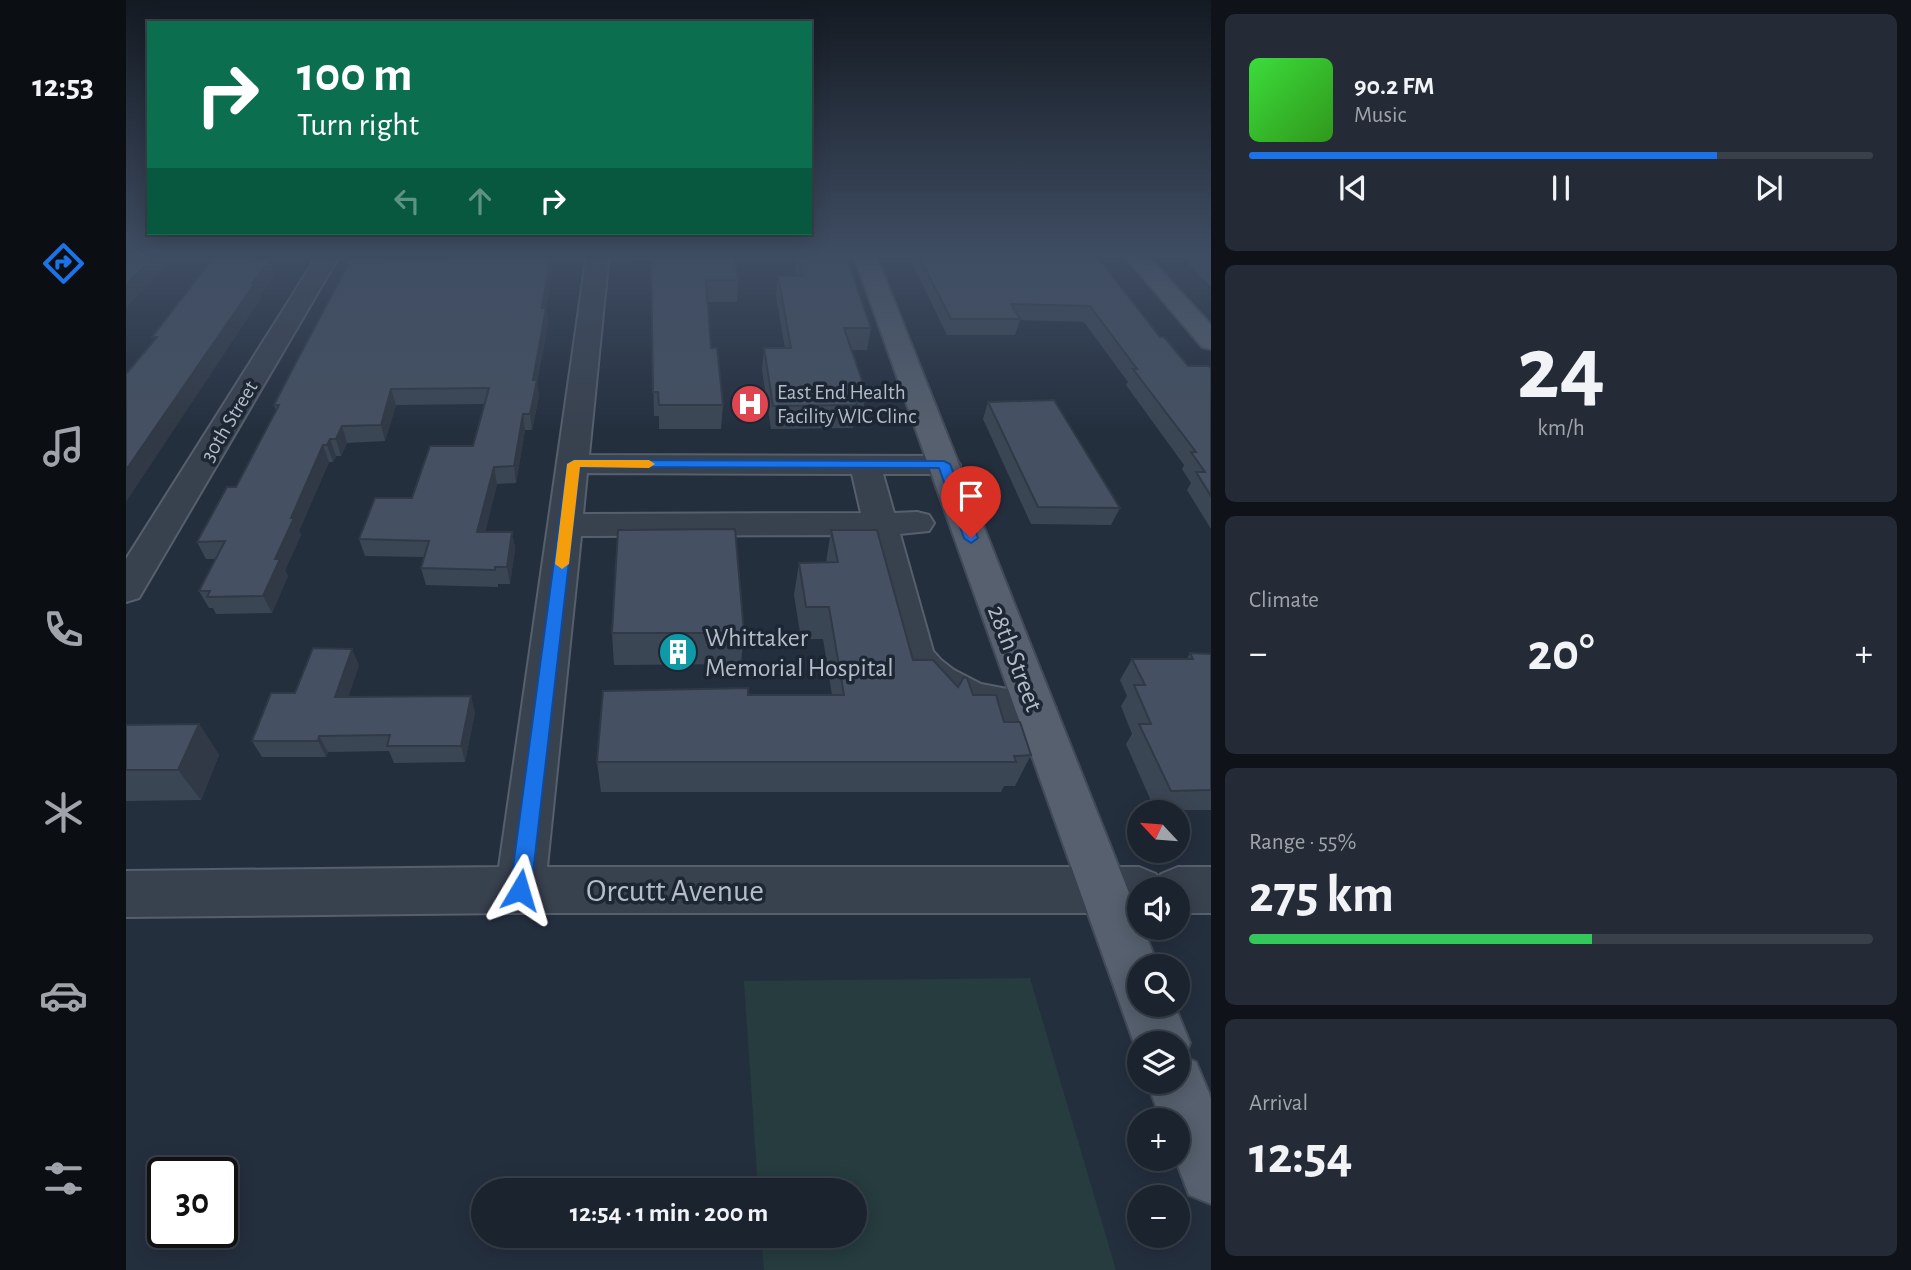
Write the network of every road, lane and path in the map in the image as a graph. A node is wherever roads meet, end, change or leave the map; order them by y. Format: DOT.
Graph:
graph roads {
  1 [pos="294,312"];
  2 [pos="591,312"];
  3 [pos="886,312"];
  4 [pos="1186,312"];
  5 [pos="1211,341"];
  6 [pos="574,464"];
  7 [pos="865,464"];
  8 [pos="944,464"];
  9 [pos="898,523"];
  10 [pos="567,525"];
  11 [pos="126,589"];
  12 [pos="1035,709"];
  13 [pos="520,890"];
  14 [pos="1121,890"];
  15 [pos="1190,890"];
  16 [pos="1211,890"];
  17 [pos="126,894"];
  18 [pos="1133,954"];
  19 [pos="1181,1094"];
  20 [pos="1211,1173"];
  1 -- 11 [label="street, 30th Street"];
  2 -- 6 [label="street"];
  3 -- 8 [label="main road, 28th Street"];
  4 -- 5 [label="main road"];
  6 -- 7 [label="street"];
  6 -- 10 [label="street"];
  7 -- 8 [label="street"];
  7 -- 9 [label="street"];
  8 -- 12 [label="main road, 28th Street"];
  9 -- 10 [label="street"];
  9 -- 12 [label="street"];
  10 -- 13 [label="street"];
  12 -- 14 [label="main road, 28th Street"];
  13 -- 14 [label="street, Orcutt Avenue"];
  13 -- 17 [label="street, Orcutt Avenue"];
  14 -- 18 [label="main road, 28th Street"];
  15 -- 16 [label="street"];
  19 -- 20 [label="main road"];
}
